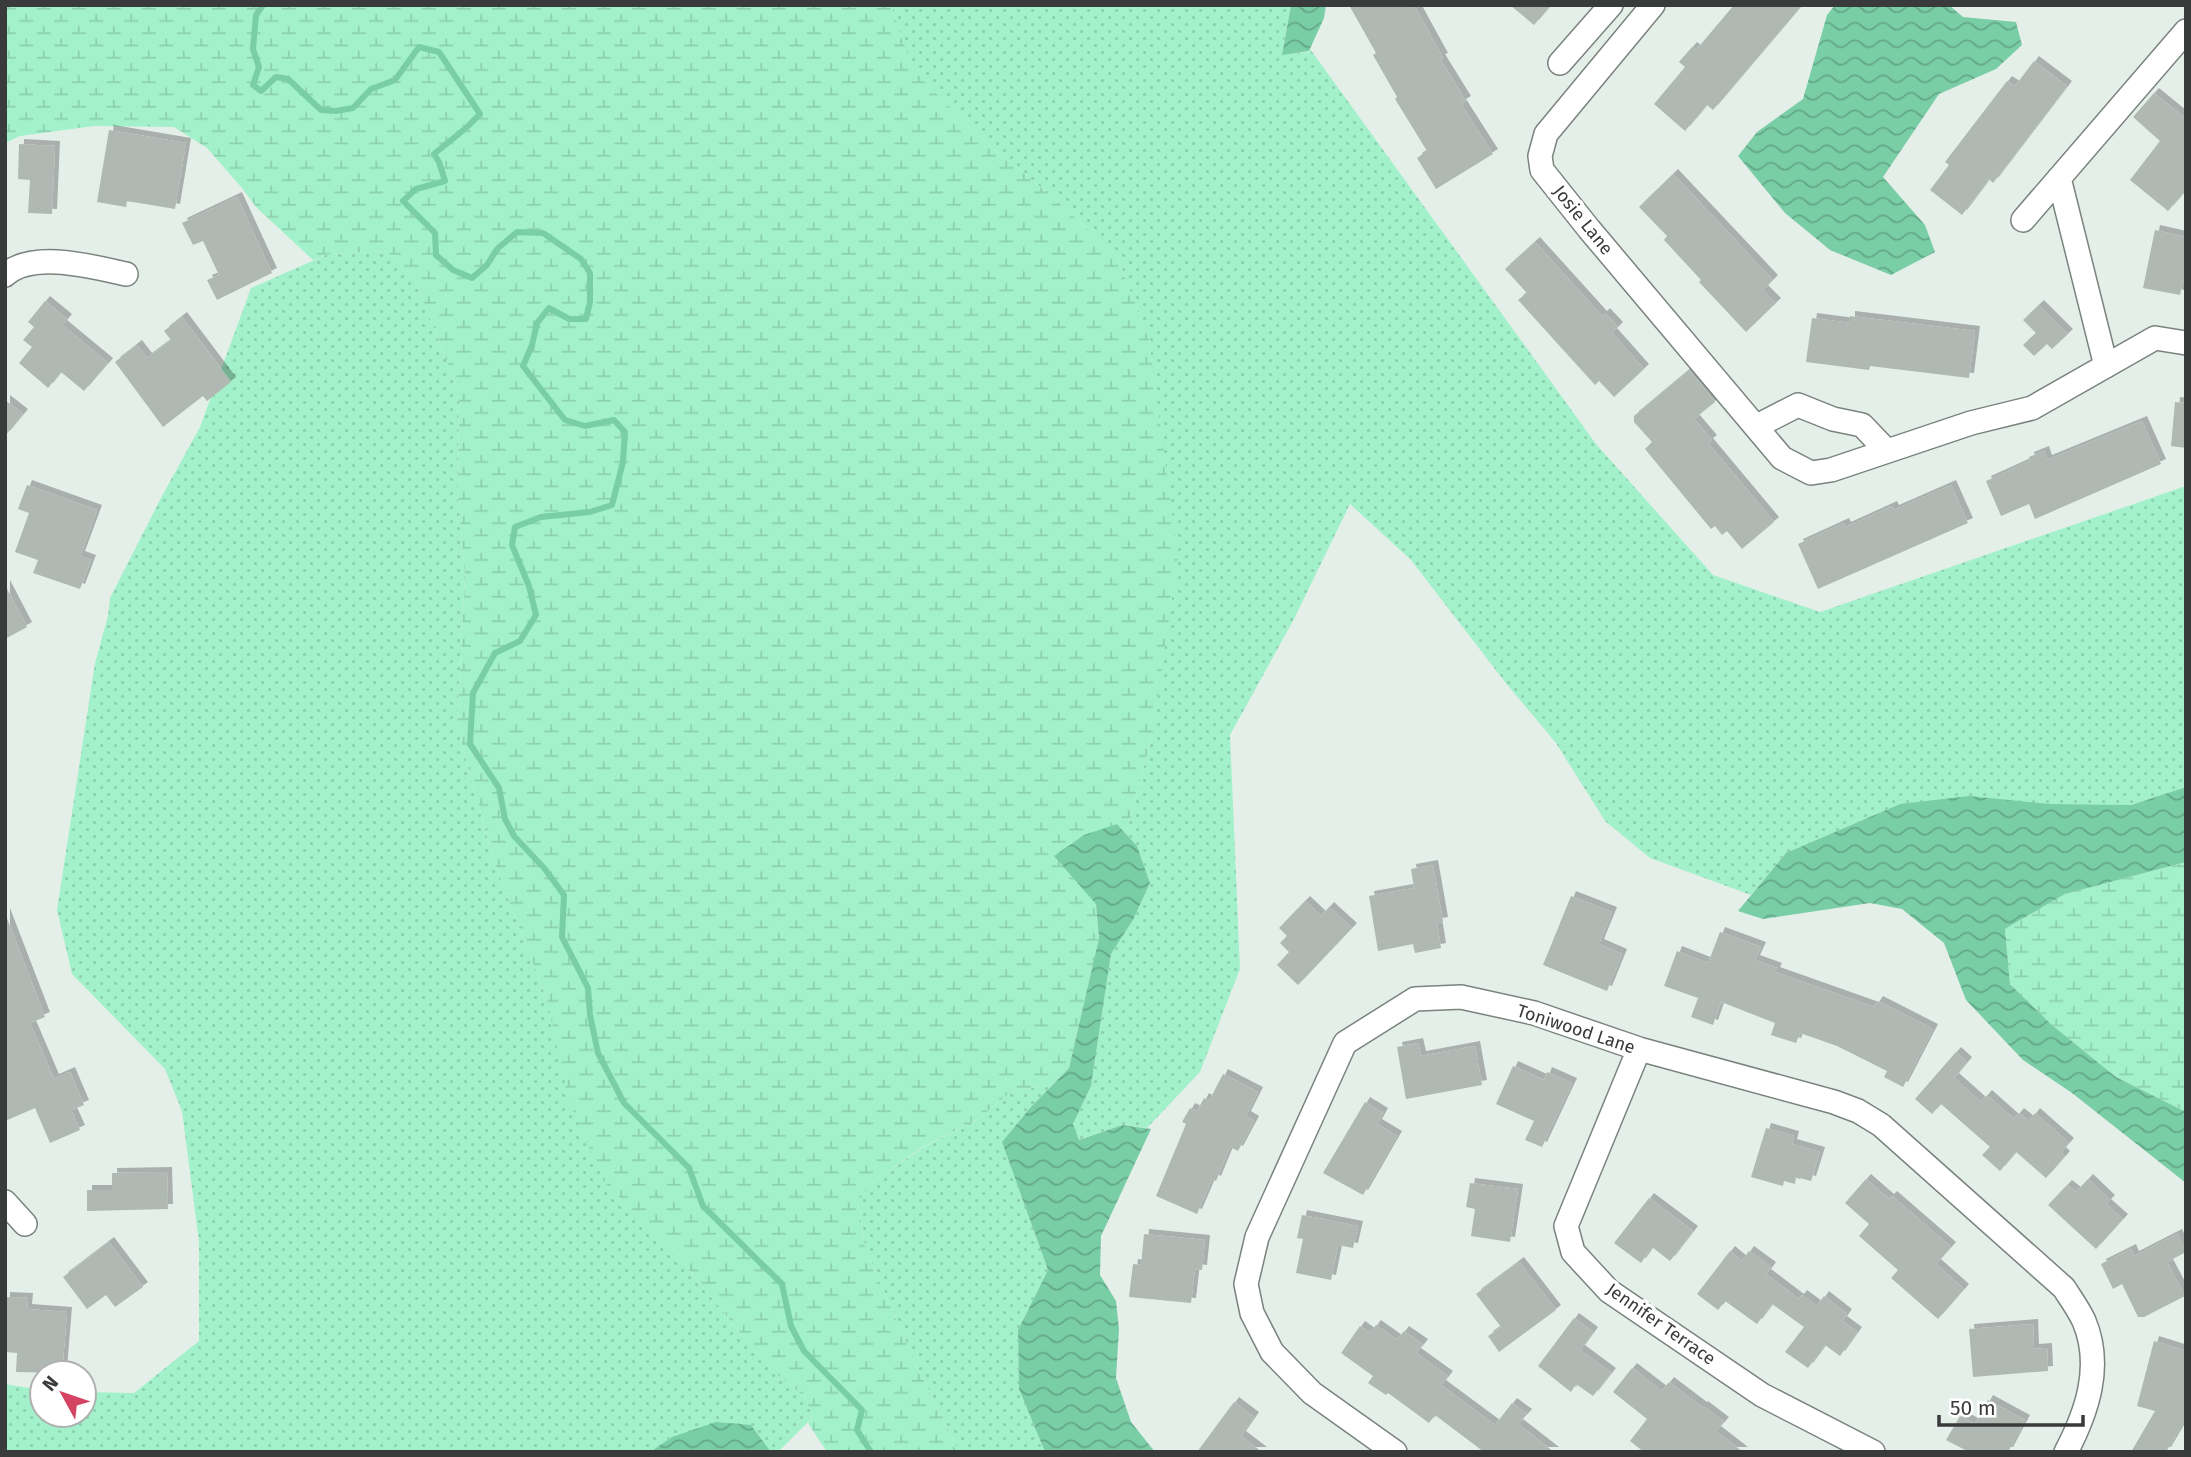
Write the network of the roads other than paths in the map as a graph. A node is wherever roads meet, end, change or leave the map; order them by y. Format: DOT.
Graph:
graph roads {
  1 [pos="1611,5"];
  2 [pos="1653,5"];
  3 [pos="2186,31"];
  4 [pos="1560,63"];
  5 [pos="2059,178"];
  6 [pos="2023,220"];
  7 [pos="126,274"];
  8 [pos="5,275"];
  9 [pos="2186,343"];
  10 [pos="2106,366"];
  11 [pos="1756,426"];
  12 [pos="1886,450"];
  13 [pos="1639,1049"];
  14 [pos="5,1202"];
  15 [pos="25,1224"];
  16 [pos="1395,1452"];
  17 [pos="1873,1452"];
  18 [pos="2066,1452"];
  1 -- 4 [label="street"];
  2 -- 11 [label="street, Josie Lane"];
  3 -- 5 [label="street"];
  5 -- 6 [label="street"];
  5 -- 10 [label="street"];
  7 -- 8 [label="street"];
  9 -- 10 [label="street, Josie Lane"];
  10 -- 12 [label="street, Josie Lane"];
  11 -- 12 [label="street"];
  11 -- 12 [label="street, Josie Lane"];
  13 -- 16 [label="street, Toniwood Lane"];
  13 -- 17 [label="street, Jennifer Terrace"];
  13 -- 18 [label="street, Toniwood Lane"];
  14 -- 15 [label="street"];
}
